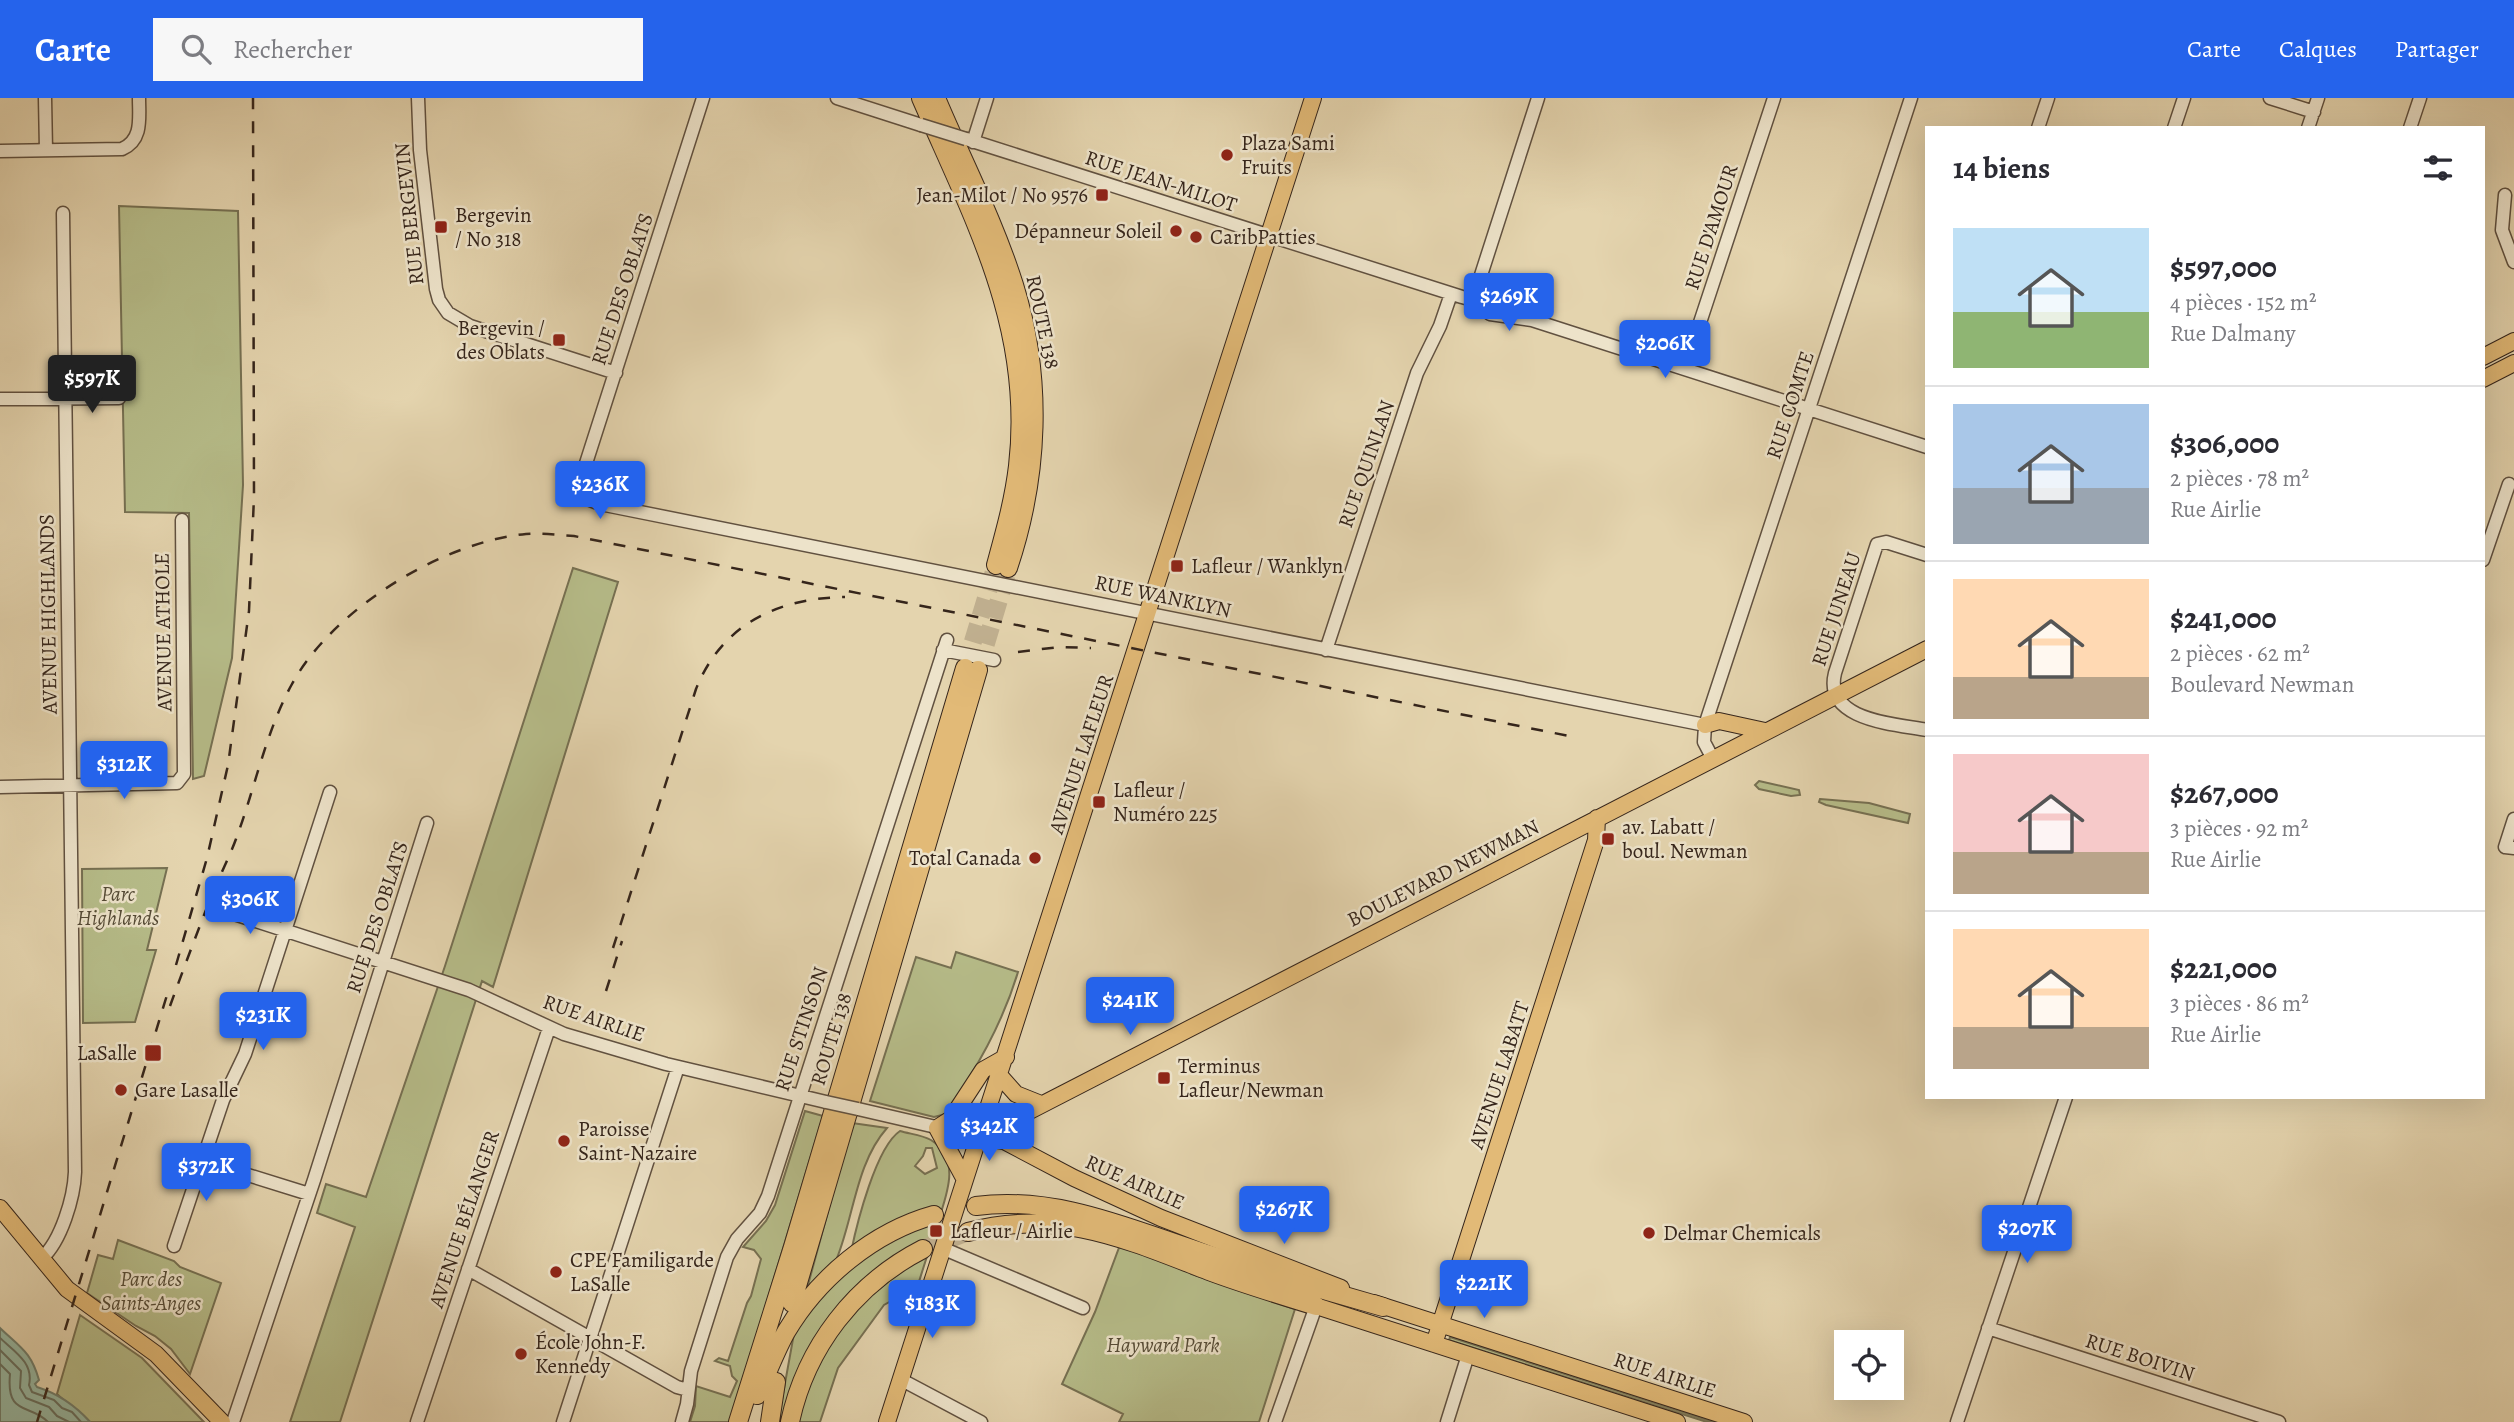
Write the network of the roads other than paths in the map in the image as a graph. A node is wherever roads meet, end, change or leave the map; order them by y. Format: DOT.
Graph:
graph roads {
  1 [pos="45,98"];
  2 [pos="139,98"];
  3 [pos="418,98"];
  4 [pos="703,98"];
  5 [pos="837,98"];
  6 [pos="921,98"];
  7 [pos="936,98"];
  8 [pos="987,98"];
  9 [pos="1313,98"];
  10 [pos="1538,98"];
  11 [pos="1774,98"];
  12 [pos="1911,98"];
  13 [pos="2048,98"];
  14 [pos="2184,98"];
  15 [pos="2270,98"];
  16 [pos="2318,98"];
  17 [pos="2420,98"];
  18 [pos="2314,112"];
  19 [pos="2039,126"];
  20 [pos="2175,126"];
  21 [pos="2309,126"];
  22 [pos="2411,126"];
  23 [pos="970,140"];
  24 [pos="46,150"];
  25 [pos="0,151"];
  26 [pos="2505,195"];
  27 [pos="63,213"];
  28 [pos="1269,236"];
  29 [pos="2514,261"];
  30 [pos="1451,294"];
  31 [pos="1473,300"];
  32 [pos="2514,341"];
  33 [pos="2485,355"];
  34 [pos="2514,362"];
  35 [pos="1685,368"];
  36 [pos="616,373"];
  37 [pos="2485,378"];
  38 [pos="119,398"];
  39 [pos="0,399"];
  40 [pos="64,399"];
  41 [pos="1809,408"];
  42 [pos="1925,446"];
  43 [pos="2509,484"];
  44 [pos="581,492"];
  45 [pos="181,520"];
  46 [pos="2487,536"];
  47 [pos="1925,554"];
  48 [pos="1148,613"];
  49 [pos="1326,650"];
  50 [pos="1925,650"];
  51 [pos="993,660"];
  52 [pos="1836,696"];
  53 [pos="1705,725"];
  54 [pos="1925,730"];
  55 [pos="1765,732"];
  56 [pos="1713,759"];
  57 [pos="0,786"];
  58 [pos="70,786"];
  59 [pos="330,792"];
  60 [pos="1597,818"];
  61 [pos="2514,819"];
  62 [pos="428,823"];
  63 [pos="2509,848"];
  64 [pos="225,911"];
  65 [pos="285,930"];
  66 [pos="383,962"];
  67 [pos="549,1028"];
  68 [pos="1006,1057"];
  69 [pos="678,1067"];
  70 [pos="1000,1076"];
  71 [pos="800,1096"];
  72 [pos="2065,1099"];
  73 [pos="1041,1104"];
  74 [pos="937,1128"];
  75 [pos="979,1136"];
  76 [pos="203,1161"];
  77 [pos="964,1178"];
  78 [pos="309,1194"];
  79 [pos="976,1206"];
  80 [pos="0,1208"];
  81 [pos="934,1215"];
  82 [pos="968,1232"];
  83 [pos="174,1246"];
  84 [pos="942,1248"];
  85 [pos="923,1249"];
  86 [pos="42,1258"];
  87 [pos="468,1269"];
  88 [pos="792,1303"];
  89 [pos="1316,1306"];
  90 [pos="1383,1307"];
  91 [pos="1083,1308"];
  92 [pos="1441,1325"];
  93 [pos="1989,1328"];
  94 [pos="590,1337"];
  95 [pos="1434,1344"];
  96 [pos="1468,1355"];
  97 [pos="901,1379"];
  98 [pos="776,1382"];
  99 [pos="688,1390"];
  100 [pos="222,1422"];
  101 [pos="233,1422"];
  102 [pos="417,1422"];
  103 [pos="563,1422"];
  104 [pos="682,1422"];
  105 [pos="741,1422"];
  106 [pos="770,1422"];
  107 [pos="790,1422"];
  108 [pos="887,1422"];
  109 [pos="981,1422"];
  110 [pos="1275,1422"];
  111 [pos="1447,1422"];
  112 [pos="1677,1422"];
  113 [pos="1744,1422"];
  114 [pos="1957,1422"];
  115 [pos="2279,1422"];
  1 -- 24 [label="street"];
  2 -- 24 [label="street"];
  3 -- 36 [label="street, RUE BERGEVIN"];
  4 -- 36 [label="street, RUE DES OBLATS"];
  5 -- 23 [label="street, RUE JEAN-MILOT, bridge"];
  6 -- 7 [label="highway, ROUTE 138"];
  8 -- 23 [label="street"];
  9 -- 28 [label="main road, AVENUE LAFLEUR"];
  10 -- 31 [label="street"];
  11 -- 35 [label="street, RUE D'AMOUR"];
  12 -- 41 [label="street, RUE COMTE"];
  13 -- 19 [label="street"];
  14 -- 20 [label="street"];
  15 -- 18 [label="street"];
  16 -- 18 [label="street"];
  17 -- 22 [label="street"];
  18 -- 21 [label="street"];
  23 -- 28 [label="street, RUE JEAN-MILOT"];
  24 -- 25 [label="street"];
  26 -- 29 [label="street"];
  27 -- 40 [label="street, AVENUE HIGHLANDS"];
  28 -- 30 [label="street, RUE JEAN-MILOT"];
  28 -- 48 [label="main road, AVENUE LAFLEUR"];
  30 -- 31 [label="street, RUE JEAN-MILOT"];
  30 -- 49 [label="street, RUE QUINLAN"];
  31 -- 35 [label="street, RUE JEAN-MILOT"];
  32 -- 33 [label="main road"];
  34 -- 37 [label="main road"];
  35 -- 41 [label="street, RUE JEAN-MILOT"];
  36 -- 44 [label="street, RUE DES OBLATS"];
  38 -- 40 [label="street"];
  39 -- 40 [label="street"];
  40 -- 58 [label="street, AVENUE HIGHLANDS"];
  41 -- 42 [label="street, RUE JEAN-MILOT"];
  41 -- 53 [label="street, RUE COMTE"];
  43 -- 46 [label="street"];
  44 -- 48 [label="street, RUE WANKLYN"];
  45 -- 58 [label="street, AVENUE ATHOLE"];
  47 -- 52 [label="street, RUE JUNEAU"];
  48 -- 49 [label="street, RUE WANKLYN"];
  48 -- 68 [label="main road, AVENUE LAFLEUR"];
  49 -- 53 [label="street, RUE WANKLYN"];
  50 -- 52 [label="main road, BOULEVARD NEWMAN"];
  51 -- 71 [label="street, RUE STINSON"];
  52 -- 54 [label="street"];
  52 -- 55 [label="main road, BOULEVARD NEWMAN"];
  53 -- 55 [label="main road"];
  53 -- 56 [label="street"];
  55 -- 56 [label="main road, BOULEVARD NEWMAN"];
  56 -- 60 [label="main road, BOULEVARD NEWMAN"];
  57 -- 58 [label="street"];
  58 -- 86 [label="street, AVENUE HIGHLANDS"];
  59 -- 65 [label="street"];
  60 -- 73 [label="main road, BOULEVARD NEWMAN"];
  60 -- 92 [label="main road, AVENUE LABATT"];
  61 -- 63 [label="street"];
  62 -- 66 [label="street, RUE DES OBLATS"];
  64 -- 65 [label="street, RUE AIRLIE"];
  65 -- 66 [label="street, RUE AIRLIE"];
  65 -- 76 [label="street"];
  66 -- 67 [label="street, RUE AIRLIE"];
  66 -- 78 [label="street, RUE DES OBLATS"];
  67 -- 69 [label="street, RUE AIRLIE"];
  67 -- 87 [label="street, AVENUE BÉLANGER"];
  68 -- 70 [label="main road, AVENUE LAFLEUR"];
  68 -- 74 [label="main road"];
  69 -- 71 [label="street, RUE AIRLIE"];
  69 -- 94 [label="street"];
  70 -- 73 [label="main road"];
  70 -- 75 [label="main road, AVENUE LAFLEUR"];
  71 -- 74 [label="street, RUE AIRLIE, bridge"];
  71 -- 99 [label="street, RUE STINSON"];
  72 -- 93 [label="street"];
  73 -- 75 [label="main road, BOULEVARD NEWMAN"];
  74 -- 75 [label="street, RUE AIRLIE"];
  74 -- 77 [label="main road"];
  75 -- 77 [label="main road, AVENUE LAFLEUR"];
  75 -- 90 [label="main road, RUE AIRLIE"];
  76 -- 78 [label="street"];
  76 -- 83 [label="street"];
  77 -- 84 [label="main road, AVENUE LAFLEUR"];
  78 -- 101 [label="street, RUE DES OBLATS"];
  79 -- 90 [label="highway"];
  80 -- 86 [label="main road"];
  81 -- 105 [label="highway"];
  82 -- 89 [label="highway"];
  84 -- 91 [label="street"];
  84 -- 97 [label="main road, AVENUE LAFLEUR"];
  85 -- 107 [label="highway"];
  86 -- 100 [label="main road"];
  87 -- 94 [label="street"];
  87 -- 102 [label="street, AVENUE BÉLANGER"];
  88 -- 105 [label="highway, ROUTE 138"];
  89 -- 95 [label="main road, RUE AIRLIE"];
  89 -- 110 [label="street"];
  90 -- 92 [label="main road, RUE AIRLIE"];
  92 -- 95 [label="main road, AVENUE LABATT"];
  92 -- 113 [label="main road, RUE AIRLIE"];
  93 -- 114 [label="street"];
  93 -- 115 [label="street, RUE BOIVIN"];
  94 -- 99 [label="street"];
  94 -- 103 [label="street"];
  95 -- 96 [label="main road, RUE AIRLIE"];
  96 -- 111 [label="street"];
  96 -- 112 [label="main road, RUE AIRLIE"];
  97 -- 108 [label="main road, AVENUE LAFLEUR"];
  97 -- 109 [label="street"];
  98 -- 106 [label="highway"];
  99 -- 104 [label="street, RUE STINSON"];
}
